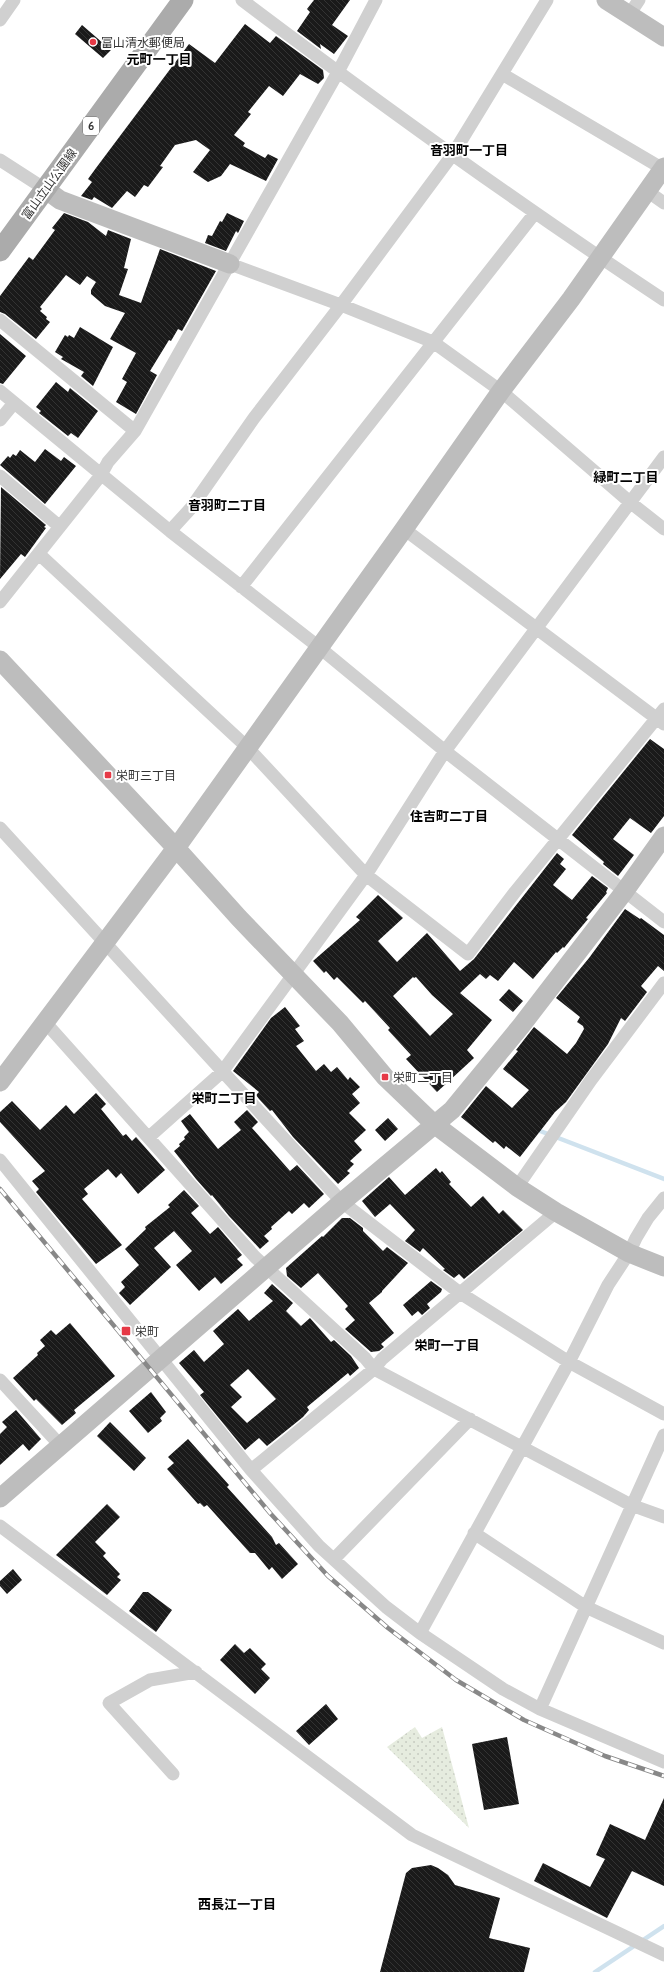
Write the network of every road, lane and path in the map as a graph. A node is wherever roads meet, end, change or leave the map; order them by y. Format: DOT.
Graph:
graph roads {
  1 [pos="14,0"];
  2 [pos="183,0"];
  3 [pos="242,0"];
  4 [pos="376,0"];
  5 [pos="547,0"];
  6 [pos="606,0"];
  7 [pos="634,7"];
  8 [pos="0,20"];
  9 [pos="664,37"];
  10 [pos="338,72"];
  11 [pos="502,74"];
  12 [pos="453,154"];
  13 [pos="0,160"];
  14 [pos="663,168"];
  15 [pos="45,189"];
  16 [pos="647,191"];
  17 [pos="664,203"];
  18 [pos="535,213"];
  19 [pos="0,251"];
  20 [pos="600,258"];
  21 [pos="230,264"];
  22 [pos="664,300"];
  23 [pos="341,305"];
  24 [pos="0,320"];
  25 [pos="433,342"];
  26 [pos="0,391"];
  27 [pos="501,391"];
  28 [pos="14,403"];
  29 [pos="0,420"];
  30 [pos="135,431"];
  31 [pos="664,457"];
  32 [pos="101,475"];
  33 [pos="0,476"];
  34 [pos="631,503"];
  35 [pos="59,526"];
  36 [pos="404,529"];
  37 [pos="664,529"];
  38 [pos="170,531"];
  39 [pos="39,554"];
  40 [pos="241,587"];
  41 [pos="0,602"];
  42 [pos="538,629"];
  43 [pos="320,648"];
  44 [pos="0,660"];
  45 [pos="662,717"];
  46 [pos="248,748"];
  47 [pos="445,751"];
  48 [pos="0,828"];
  49 [pos="664,836"];
  50 [pos="558,839"];
  51 [pos="176,848"];
  52 [pos="366,875"];
  53 [pos="624,892"];
  54 [pos="664,922"];
  55 [pos="105,944"];
  56 [pos="293,975"];
  57 [pos="664,983"];
  58 [pos="46,1022"];
  59 [pos="222,1072"];
  60 [pos="0,1082"];
  61 [pos="434,1124"];
  62 [pos="149,1137"];
  63 [pos="0,1160"];
  64 [pos="517,1187"];
  65 [pos="664,1198"];
  66 [pos="342,1202"];
  67 [pos="556,1212"];
  68 [pos="629,1253"];
  69 [pos="267,1267"];
  70 [pos="664,1267"];
  71 [pos="460,1293"];
  72 [pos="161,1359"];
  73 [pos="569,1362"];
  74 [pos="374,1369"];
  75 [pos="0,1380"];
  76 [pos="664,1414"];
  77 [pos="470,1419"];
  78 [pos="664,1435"];
  79 [pos="60,1445"];
  80 [pos="522,1448"];
  81 [pos="251,1470"];
  82 [pos="0,1498"];
  83 [pos="631,1505"];
  84 [pos="664,1517"];
  85 [pos="0,1526"];
  86 [pos="474,1533"];
  87 [pos="334,1559"];
  88 [pos="586,1607"];
  89 [pos="420,1633"];
  90 [pos="664,1643"];
  91 [pos="196,1672"];
  92 [pos="540,1709"];
  93 [pos="663,1760"];
  94 [pos="173,1774"];
  95 [pos="664,1955"];
  1 -- 8 [label="street"];
  2 -- 15 [label="main road, 富山立山公園線 / 6"];
  3 -- 10 [label="street"];
  4 -- 10 [label="street"];
  5 -- 11 [label="street"];
  6 -- 7 [label="street"];
  7 -- 9 [label="street"];
  10 -- 12 [label="street"];
  10 -- 21 [label="street"];
  11 -- 12 [label="street"];
  11 -- 14 [label="street"];
  12 -- 18 [label="street"];
  12 -- 23 [label="street"];
  13 -- 15 [label="street"];
  14 -- 16 [label="street"];
  15 -- 19 [label="main road, 富山立山公園線 / 6"];
  15 -- 21 [label="street"];
  16 -- 17 [label="street"];
  16 -- 20 [label="street"];
  18 -- 20 [label="street"];
  18 -- 25 [label="street"];
  20 -- 22 [label="street"];
  20 -- 27 [label="street"];
  21 -- 23 [label="street"];
  21 -- 30 [label="street"];
  23 -- 25 [label="street"];
  23 -- 38 [label="street"];
  24 -- 30 [label="street"];
  25 -- 27 [label="street"];
  25 -- 40 [label="street"];
  26 -- 28 [label="street"];
  27 -- 34 [label="street"];
  27 -- 36 [label="street"];
  28 -- 29 [label="street"];
  28 -- 32 [label="street"];
  30 -- 32 [label="street"];
  31 -- 34 [label="street"];
  32 -- 35 [label="street"];
  32 -- 38 [label="street"];
  33 -- 35 [label="street"];
  34 -- 37 [label="street"];
  34 -- 42 [label="street"];
  35 -- 39 [label="street"];
  36 -- 42 [label="street"];
  36 -- 43 [label="street"];
  38 -- 40 [label="street"];
  39 -- 41 [label="street"];
  39 -- 46 [label="street"];
  40 -- 43 [label="street"];
  42 -- 45 [label="street"];
  42 -- 47 [label="street"];
  43 -- 46 [label="street"];
  43 -- 47 [label="street"];
  44 -- 51 [label="street"];
  45 -- 50 [label="street"];
  46 -- 51 [label="street"];
  46 -- 52 [label="street"];
  47 -- 50 [label="street"];
  47 -- 52 [label="street"];
  48 -- 55 [label="street"];
  49 -- 53 [label="street"];
  50 -- 52 [label="street"];
  50 -- 53 [label="street"];
  51 -- 55 [label="street"];
  51 -- 56 [label="street"];
  52 -- 56 [label="street"];
  53 -- 54 [label="street"];
  53 -- 61 [label="street"];
  55 -- 58 [label="street"];
  55 -- 59 [label="street"];
  56 -- 59 [label="street"];
  56 -- 61 [label="street"];
  57 -- 64 [label="street"];
  58 -- 60 [label="street"];
  58 -- 62 [label="street"];
  59 -- 62 [label="street"];
  59 -- 66 [label="street"];
  61 -- 64 [label="street"];
  61 -- 66 [label="street"];
  62 -- 69 [label="street"];
  63 -- 72 [label="street"];
  64 -- 67 [label="street"];
  65 -- 68 [label="street"];
  66 -- 69 [label="street"];
  66 -- 71 [label="street"];
  67 -- 68 [label="street"];
  67 -- 71 [label="street"];
  68 -- 70 [label="street"];
  68 -- 73 [label="street"];
  69 -- 72 [label="street"];
  69 -- 74 [label="street"];
  71 -- 73 [label="street"];
  71 -- 74 [label="street"];
  72 -- 79 [label="street"];
  72 -- 81 [label="street"];
  73 -- 76 [label="street"];
  73 -- 80 [label="street"];
  74 -- 77 [label="street"];
  74 -- 81 [label="street"];
  75 -- 79 [label="street"];
  77 -- 80 [label="street"];
  77 -- 87 [label="street"];
  78 -- 83 [label="street"];
  79 -- 82 [label="street"];
  80 -- 83 [label="street"];
  80 -- 86 [label="street"];
  81 -- 87 [label="street"];
  83 -- 84 [label="street"];
  83 -- 88 [label="street"];
  85 -- 91 [label="street"];
  86 -- 88 [label="street"];
  86 -- 89 [label="street"];
  87 -- 89 [label="street"];
  88 -- 90 [label="street"];
  88 -- 92 [label="street"];
  89 -- 92 [label="street"];
  91 -- 94 [label="street"];
  91 -- 95 [label="street"];
  92 -- 93 [label="street"];
}
